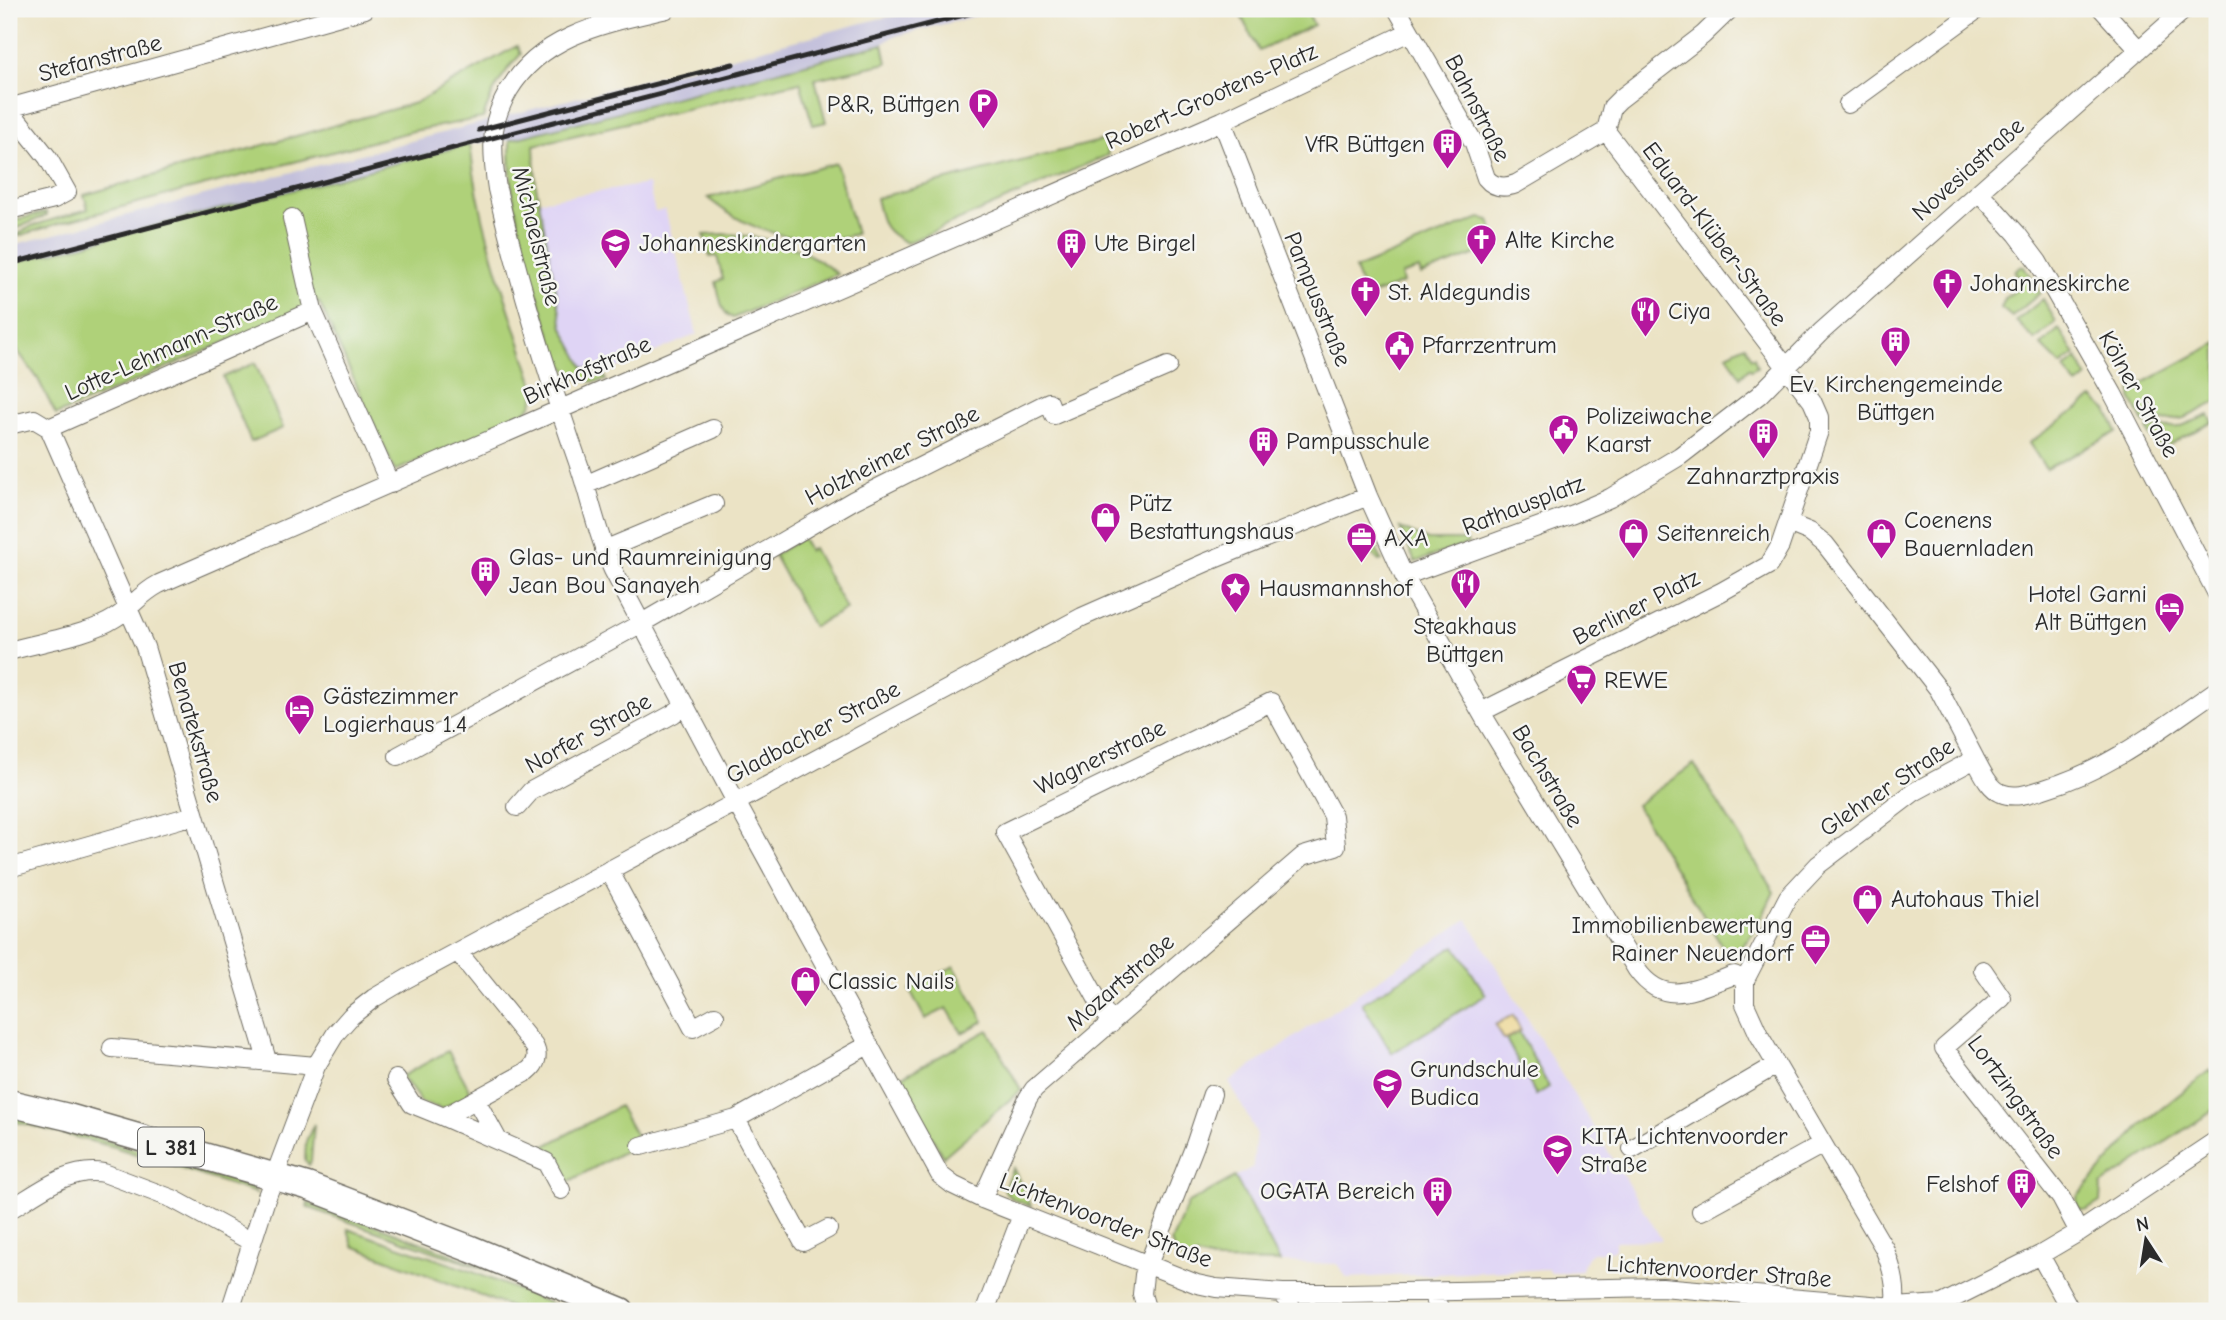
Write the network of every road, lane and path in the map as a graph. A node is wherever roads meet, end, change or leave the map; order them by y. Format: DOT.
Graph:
graph roads {
  1 [pos="365,9"];
  2 [pos="667,9"];
  3 [pos="1397,9"];
  4 [pos="1730,9"];
  5 [pos="1978,9"];
  6 [pos="2102,9"];
  7 [pos="2185,9"];
  8 [pos="1409,32"];
  9 [pos="2138,50"];
  10 [pos="1848,104"];
  11 [pos="9,108"];
  12 [pos="1222,121"];
  13 [pos="1606,131"];
  14 [pos="1071,187"];
  15 [pos="1979,192"];
  16 [pos="9,210"];
  17 [pos="292,218"];
  18 [pos="313,311"];
  19 [pos="1168,366"];
  20 [pos="1785,366"];
  21 [pos="559,409"];
  22 [pos="9,425"];
  23 [pos="49,428"];
  24 [pos="713,429"];
  25 [pos="390,484"];
  26 [pos="585,485"];
  27 [pos="1368,496"];
  28 [pos="714,504"];
  29 [pos="1788,523"];
  30 [pos="604,550"];
  31 [pos="1404,576"];
  32 [pos="2217,594"];
  33 [pos="128,607"];
  34 [pos="640,624"];
  35 [pos="9,651"];
  36 [pos="2217,690"];
  37 [pos="685,705"];
  38 [pos="1481,712"];
  39 [pos="398,756"];
  40 [pos="1975,759"];
  41 [pos="736,802"];
  42 [pos="517,807"];
  43 [pos="194,815"];
  44 [pos="1336,846"];
  45 [pos="9,868"];
  46 [pos="609,870"];
  47 [pos="458,952"];
  48 [pos="1983,970"];
  49 [pos="1745,980"];
  50 [pos="715,1016"];
  51 [pos="1111,1024"];
  52 [pos="868,1045"];
  53 [pos="112,1048"];
  54 [pos="267,1060"];
  55 [pos="1776,1065"];
  56 [pos="316,1066"];
  57 [pos="396,1079"];
  58 [pos="1212,1094"];
  59 [pos="476,1100"];
  60 [pos="9,1103"];
  61 [pos="444,1118"];
  62 [pos="736,1119"];
  63 [pos="498,1140"];
  64 [pos="2217,1140"];
  65 [pos="1823,1144"];
  66 [pos="642,1146"];
  67 [pos="1632,1149"];
  68 [pos="275,1176"];
  69 [pos="561,1190"];
  70 [pos="982,1199"];
  71 [pos="9,1210"];
  72 [pos="1701,1211"];
  73 [pos="1022,1215"];
  74 [pos="828,1229"];
  75 [pos="2079,1232"];
  76 [pos="251,1242"];
  77 [pos="2040,1255"];
  78 [pos="1148,1265"];
  79 [pos="1430,1292"];
  80 [pos="1283,1293"];
  81 [pos="1894,1309"];
  82 [pos="230,1311"];
  83 [pos="621,1311"];
  84 [pos="985,1311"];
  85 [pos="1147,1311"];
  86 [pos="1293,1311"];
  87 [pos="1440,1311"];
  88 [pos="2071,1311"];
  1 -- 11 [label="street, Stefanstraße"];
  2 -- 21 [label="street, Michaelstraße"];
  3 -- 8 [label="street, Bahnstraße"];
  4 -- 13 [label="street"];
  5 -- 10 [label="street"];
  6 -- 9 [label="street"];
  7 -- 9 [label="street, Novesiastraße"];
  8 -- 12 [label="street, Robert-Grootens-Platz"];
  8 -- 13 [label="street, Bahnstraße"];
  9 -- 15 [label="street, Novesiastraße"];
  11 -- 16 [label="street"];
  12 -- 14 [label="street, Robert-Grootens-Platz"];
  12 -- 27 [label="street, Pampusstraße"];
  13 -- 20 [label="street, Eduard-Klüber-Straße"];
  14 -- 21 [label="street, Birkhofstraße"];
  15 -- 20 [label="street, Novesiastraße"];
  15 -- 32 [label="street, Kölner Straße"];
  17 -- 18 [label="street, Lotte-Lehmann-Straße"];
  18 -- 23 [label="street, Lotte-Lehmann-Straße"];
  18 -- 25 [label="street, Lotte-Lehmann-Straße"];
  19 -- 34 [label="street, Holzheimer Straße"];
  20 -- 29 [label="street"];
  20 -- 31 [label="street, Rathausplatz"];
  21 -- 25 [label="street, Birkhofstraße"];
  21 -- 26 [label="street, Michaelstraße"];
  22 -- 23 [label="street"];
  23 -- 33 [label="street, Benatekstraße"];
  24 -- 26 [label="street"];
  25 -- 33 [label="street, Birkhofstraße"];
  26 -- 30 [label="street, Michaelstraße"];
  27 -- 31 [label="street, Bachstraße"];
  27 -- 41 [label="street, Gladbacher Straße"];
  28 -- 30 [label="street"];
  29 -- 38 [label="street, Berliner Platz"];
  29 -- 40 [label="street, Glehner Straße"];
  30 -- 34 [label="street, Michaelstraße"];
  31 -- 38 [label="street, Bachstraße"];
  33 -- 35 [label="street, Birkhofstraße"];
  33 -- 43 [label="street, Benatekstraße"];
  34 -- 37 [label="street, Lichtenvoorder Straße"];
  34 -- 39 [label="street"];
  36 -- 40 [label="street"];
  37 -- 41 [label="street, Lichtenvoorder Straße"];
  37 -- 42 [label="street, Norfer Straße"];
  38 -- 49 [label="street, Bachstraße"];
  40 -- 49 [label="street, Glehner Straße"];
  41 -- 46 [label="street, Gladbacher Straße"];
  41 -- 52 [label="street, Lichtenvoorder Straße"];
  43 -- 45 [label="street"];
  43 -- 54 [label="street, Benatekstraße"];
  44 -- 51 [label="street, Mozartstraße"];
  44 -- 51 [label="street, Wagnerstraße"];
  46 -- 47 [label="street, Gladbacher Straße"];
  46 -- 50 [label="street"];
  47 -- 56 [label="street, Gladbacher Straße"];
  47 -- 59 [label="street"];
  48 -- 75 [label="street, Lortzingstraße"];
  49 -- 55 [label="street"];
  51 -- 70 [label="street, Mozartstraße"];
  52 -- 62 [label="street"];
  52 -- 70 [label="street, Lichtenvoorder Straße"];
  53 -- 54 [label="street"];
  54 -- 56 [label="street"];
  55 -- 65 [label="street"];
  55 -- 67 [label="street"];
  56 -- 68 [label="street, Gladbacher Straße"];
  57 -- 61 [label="street"];
  58 -- 78 [label="street"];
  59 -- 61 [label="street"];
  59 -- 63 [label="street"];
  60 -- 68 [label="main road, L 381"];
  61 -- 63 [label="street"];
  62 -- 66 [label="street"];
  62 -- 74 [label="street"];
  63 -- 69 [label="street"];
  64 -- 75 [label="street, Lichtenvoorder Straße"];
  65 -- 72 [label="street"];
  65 -- 81 [label="street"];
  68 -- 76 [label="street, Gladbacher Straße"];
  68 -- 83 [label="main road, L 381"];
  70 -- 73 [label="street, Lichtenvoorder Straße"];
  71 -- 76 [label="street"];
  73 -- 78 [label="street, Lichtenvoorder Straße"];
  73 -- 84 [label="street"];
  75 -- 77 [label="street, Lichtenvoorder Straße"];
  76 -- 82 [label="street, Gladbacher Straße"];
  77 -- 81 [label="street, Lichtenvoorder Straße"];
  77 -- 88 [label="street"];
  78 -- 80 [label="street, Lichtenvoorder Straße"];
  78 -- 85 [label="street"];
  79 -- 80 [label="street, Lichtenvoorder Straße"];
  79 -- 81 [label="street, Lichtenvoorder Straße"];
  79 -- 87 [label="street"];
  80 -- 86 [label="street"];
}
